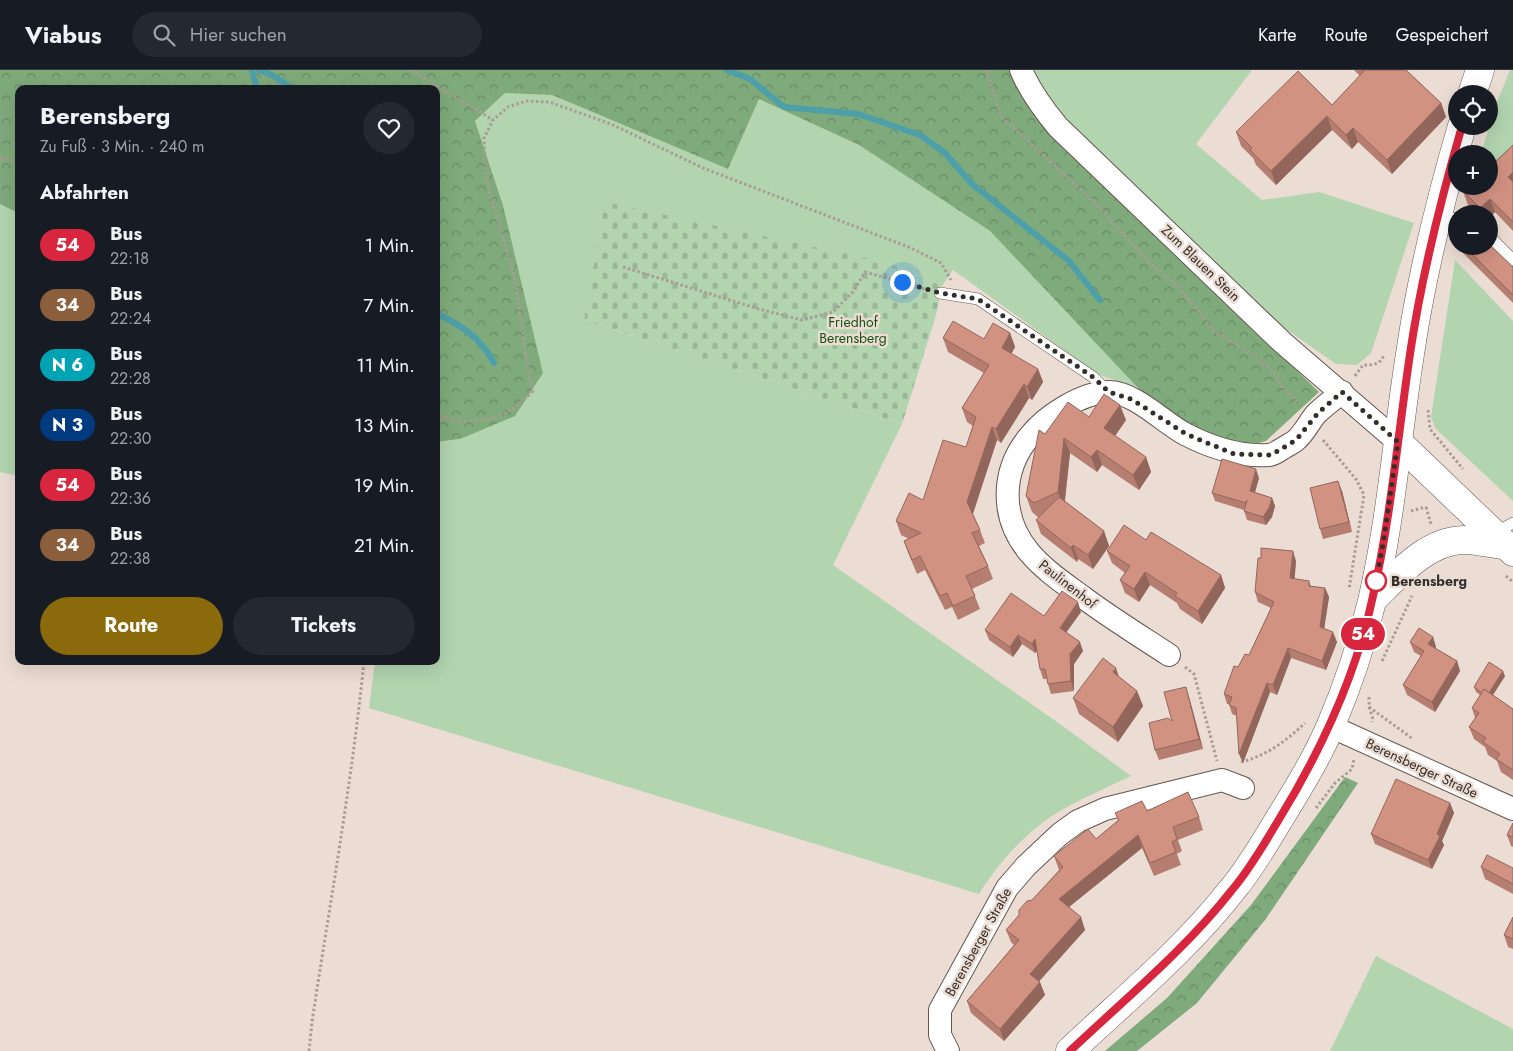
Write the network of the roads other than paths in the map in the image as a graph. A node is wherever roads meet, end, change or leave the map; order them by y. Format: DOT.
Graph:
graph roads {
  1 [pos="1021,70"];
  2 [pos="1480,70"];
  3 [pos="1475,85"];
  4 [pos="1461,135"];
  5 [pos="1450,205"];
  6 [pos="1448,217"];
  7 [pos="1498,245"];
  8 [pos="1513,260"];
  9 [pos="940,293"];
  10 [pos="1109,392"];
  11 [pos="1342,392"];
  12 [pos="1398,442"];
  13 [pos="1507,538"];
  14 [pos="1360,598"];
  15 [pos="1168,655"];
  16 [pos="1320,722"];
  17 [pos="1243,788"];
  18 [pos="1513,810"];
  19 [pos="948,1051"];
  20 [pos="1070,1051"];
  1 -- 11 [label="street, Zum Blauen Stein"];
  2 -- 3 [label="main road"];
  4 -- 5 [label="main road"];
  6 -- 12 [label="main road"];
  7 -- 8 [label="lane"];
  9 -- 10 [label="lane"];
  10 -- 11 [label="street"];
  10 -- 15 [label="street, Paulinenhof"];
  11 -- 12 [label="street, Zum Blauen Stein"];
  12 -- 13 [label="main road"];
  12 -- 14 [label="main road"];
  13 -- 14 [label="main road"];
  14 -- 16 [label="main road"];
  16 -- 18 [label="street, Berensberger Straße"];
  16 -- 20 [label="main road"];
  17 -- 19 [label="street, Berensberger Straße"];
}
